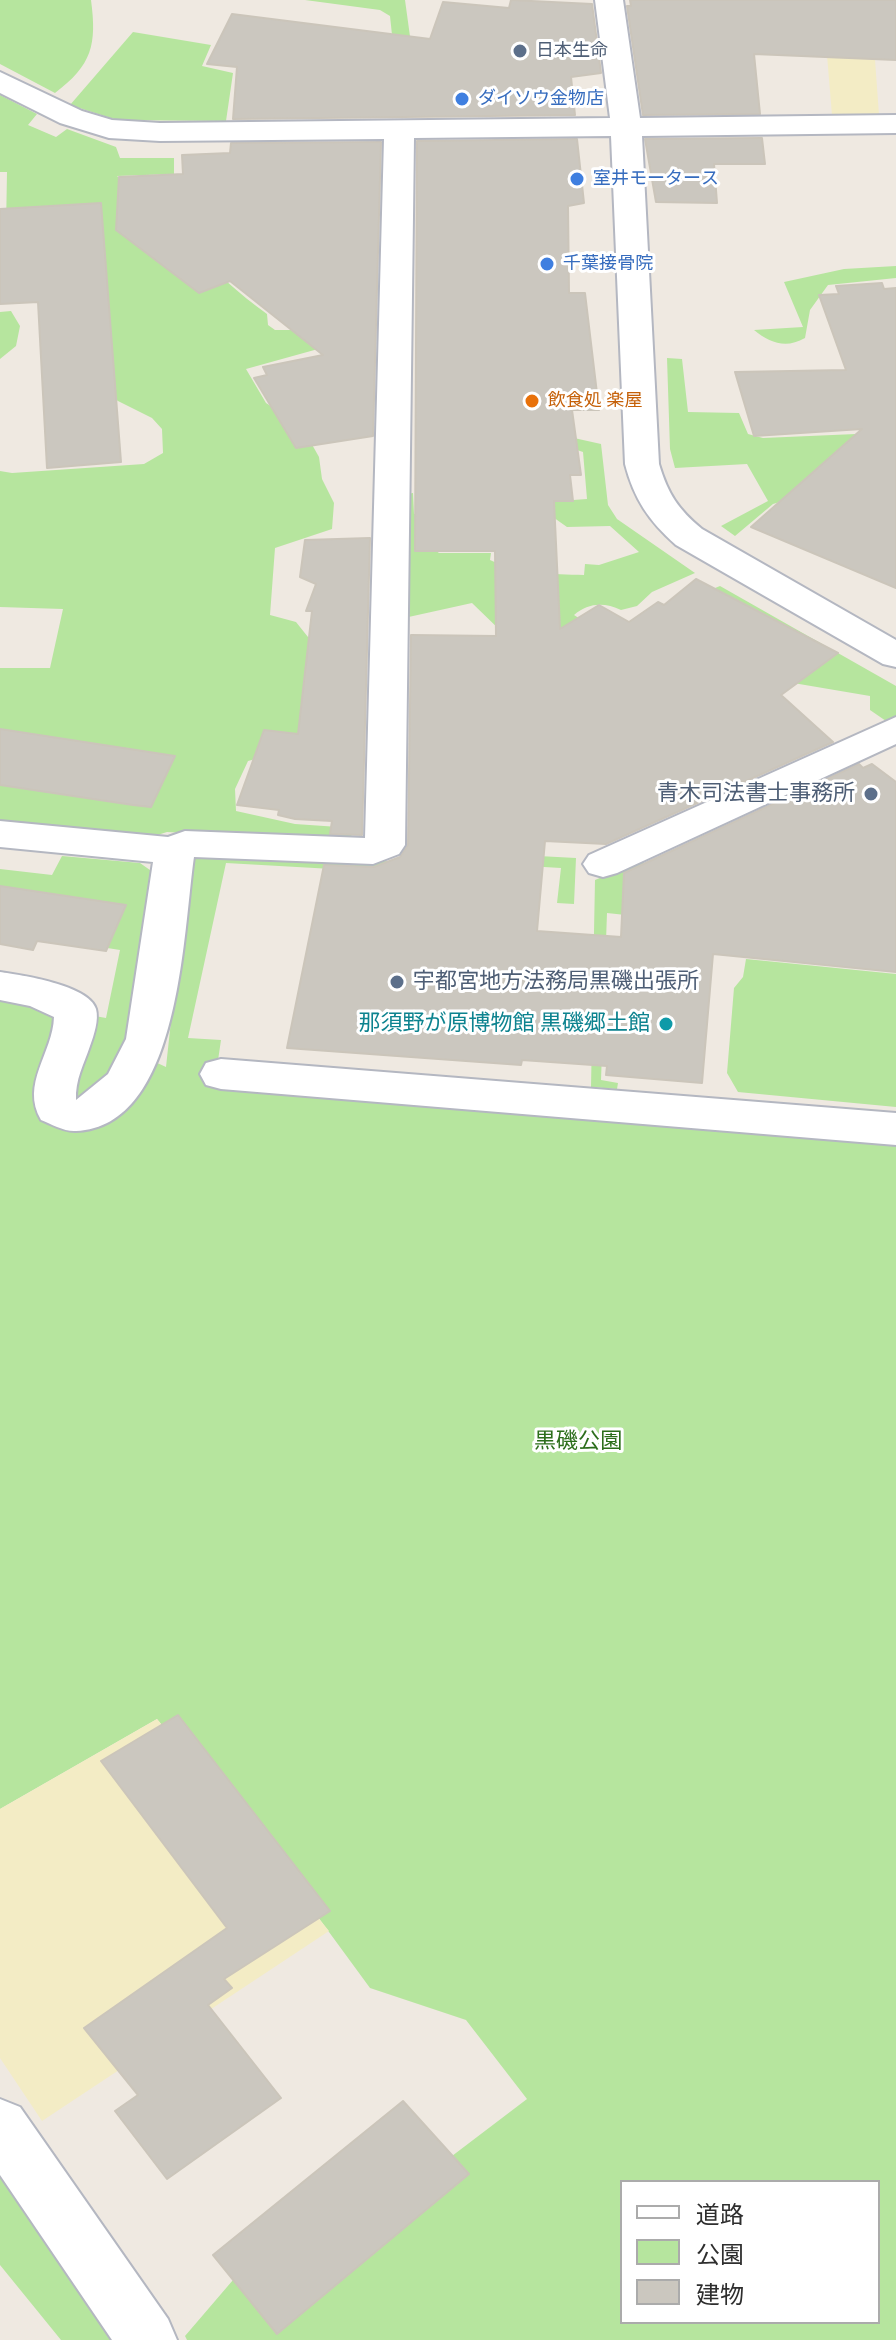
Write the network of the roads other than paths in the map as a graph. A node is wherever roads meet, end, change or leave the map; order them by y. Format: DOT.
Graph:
graph roads {
  1 [pos="609,0"];
  2 [pos="0,81"];
  3 [pos="896,124"];
  4 [pos="626,126"];
  5 [pos="399,129"];
  6 [pos="896,656"];
  7 [pos="896,729"];
  8 [pos="0,834"];
  9 [pos="175,851"];
  10 [pos="603,864"];
  11 [pos="0,986"];
  12 [pos="221,1074"];
  13 [pos="896,1129"];
  14 [pos="0,2126"];
  15 [pos="147,2340"];
  1 -- 4 [label="street"];
  2 -- 5 [label="street"];
  3 -- 4 [label="street"];
  4 -- 5 [label="street"];
  4 -- 6 [label="street"];
  5 -- 9 [label="street"];
  7 -- 10 [label="street"];
  8 -- 9 [label="street"];
  9 -- 11 [label="street"];
  12 -- 13 [label="street"];
  14 -- 15 [label="street"];
}
